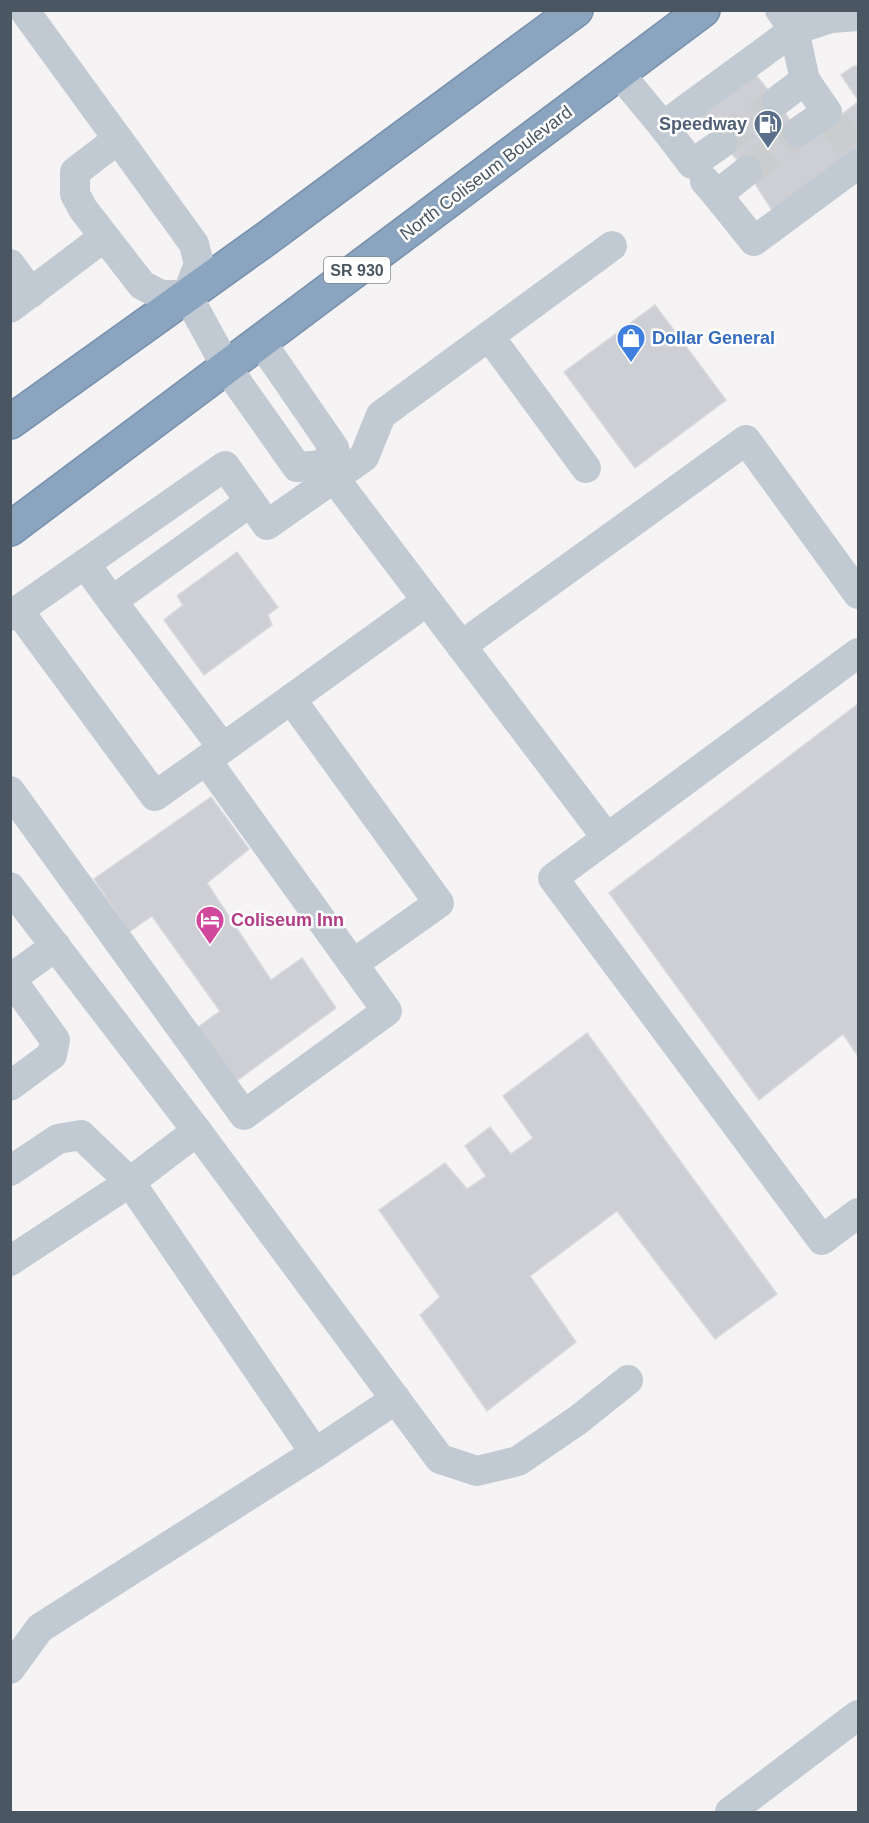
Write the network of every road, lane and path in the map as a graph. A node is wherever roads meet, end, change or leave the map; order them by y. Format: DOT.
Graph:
graph roads {
  1 [pos="24,10"];
  2 [pos="576,10"];
  3 [pos="703,10"];
  4 [pos="858,16"];
  5 [pos="787,20"];
  6 [pos="619,73"];
  7 [pos="805,80"];
  8 [pos="777,101"];
  9 [pos="663,126"];
  10 [pos="798,132"];
  11 [pos="118,139"];
  12 [pos="722,144"];
  13 [pos="858,159"];
  14 [pos="692,164"];
  15 [pos="747,171"];
  16 [pos="717,195"];
  17 [pos="104,237"];
  18 [pos="612,246"];
  19 [pos="10,264"];
  20 [pos="187,296"];
  21 [pos="21,300"];
  22 [pos="489,336"];
  23 [pos="261,342"];
  24 [pos="227,368"];
  25 [pos="10,422"];
  26 [pos="586,468"];
  27 [pos="329,472"];
  28 [pos="250,502"];
  29 [pos="10,529"];
  30 [pos="85,564"];
  31 [pos="858,594"];
  32 [pos="112,601"];
  33 [pos="427,601"];
  34 [pos="14,613"];
  35 [pos="461,646"];
  36 [pos="858,653"];
  37 [pos="291,699"];
  38 [pos="214,754"];
  39 [pos="10,791"];
  40 [pos="607,838"];
  41 [pos="10,887"];
  42 [pos="56,946"];
  43 [pos="353,964"];
  44 [pos="11,979"];
  45 [pos="10,1086"];
  46 [pos="196,1131"];
  47 [pos="10,1171"];
  48 [pos="130,1182"];
  49 [pos="858,1212"];
  50 [pos="10,1261"];
  51 [pos="628,1380"];
  52 [pos="396,1399"];
  53 [pos="315,1453"];
  54 [pos="10,1670"];
  55 [pos="858,1715"];
  56 [pos="730,1812"];
  1 -- 11 [label="street"];
  2 -- 20 [label="highway"];
  3 -- 6 [label="highway, North Coliseum Boulevard / SR 930"];
  4 -- 5 [label="street"];
  5 -- 7 [label="street"];
  5 -- 9 [label="street"];
  6 -- 9 [label="street"];
  6 -- 23 [label="highway, North Coliseum Boulevard / SR 930"];
  7 -- 8 [label="street"];
  7 -- 10 [label="street"];
  9 -- 14 [label="street"];
  11 -- 17 [label="street"];
  11 -- 20 [label="street"];
  12 -- 14 [label="street"];
  13 -- 16 [label="street"];
  14 -- 16 [label="street"];
  15 -- 16 [label="street"];
  17 -- 20 [label="street"];
  17 -- 21 [label="street"];
  18 -- 22 [label="street"];
  19 -- 21 [label="street"];
  20 -- 24 [label="street"];
  20 -- 25 [label="highway"];
  22 -- 26 [label="street"];
  22 -- 27 [label="street"];
  23 -- 24 [label="highway, North Coliseum Boulevard / SR 930"];
  23 -- 27 [label="street"];
  24 -- 27 [label="street"];
  24 -- 29 [label="highway, North Coliseum Boulevard / SR 930"];
  27 -- 28 [label="street"];
  27 -- 33 [label="street"];
  28 -- 30 [label="street"];
  28 -- 32 [label="street"];
  30 -- 32 [label="street"];
  30 -- 34 [label="street"];
  31 -- 35 [label="street"];
  32 -- 38 [label="street"];
  33 -- 35 [label="street"];
  33 -- 37 [label="street"];
  34 -- 38 [label="street"];
  35 -- 40 [label="street"];
  36 -- 40 [label="street"];
  37 -- 38 [label="street"];
  37 -- 43 [label="street"];
  38 -- 43 [label="street"];
  39 -- 43 [label="street"];
  40 -- 49 [label="street"];
  41 -- 42 [label="street"];
  42 -- 44 [label="street"];
  42 -- 46 [label="street"];
  44 -- 45 [label="street"];
  46 -- 48 [label="street"];
  46 -- 52 [label="street"];
  47 -- 48 [label="street"];
  48 -- 50 [label="street"];
  48 -- 53 [label="street"];
  51 -- 52 [label="street"];
  52 -- 53 [label="street"];
  53 -- 54 [label="street"];
  55 -- 56 [label="street"];
}
